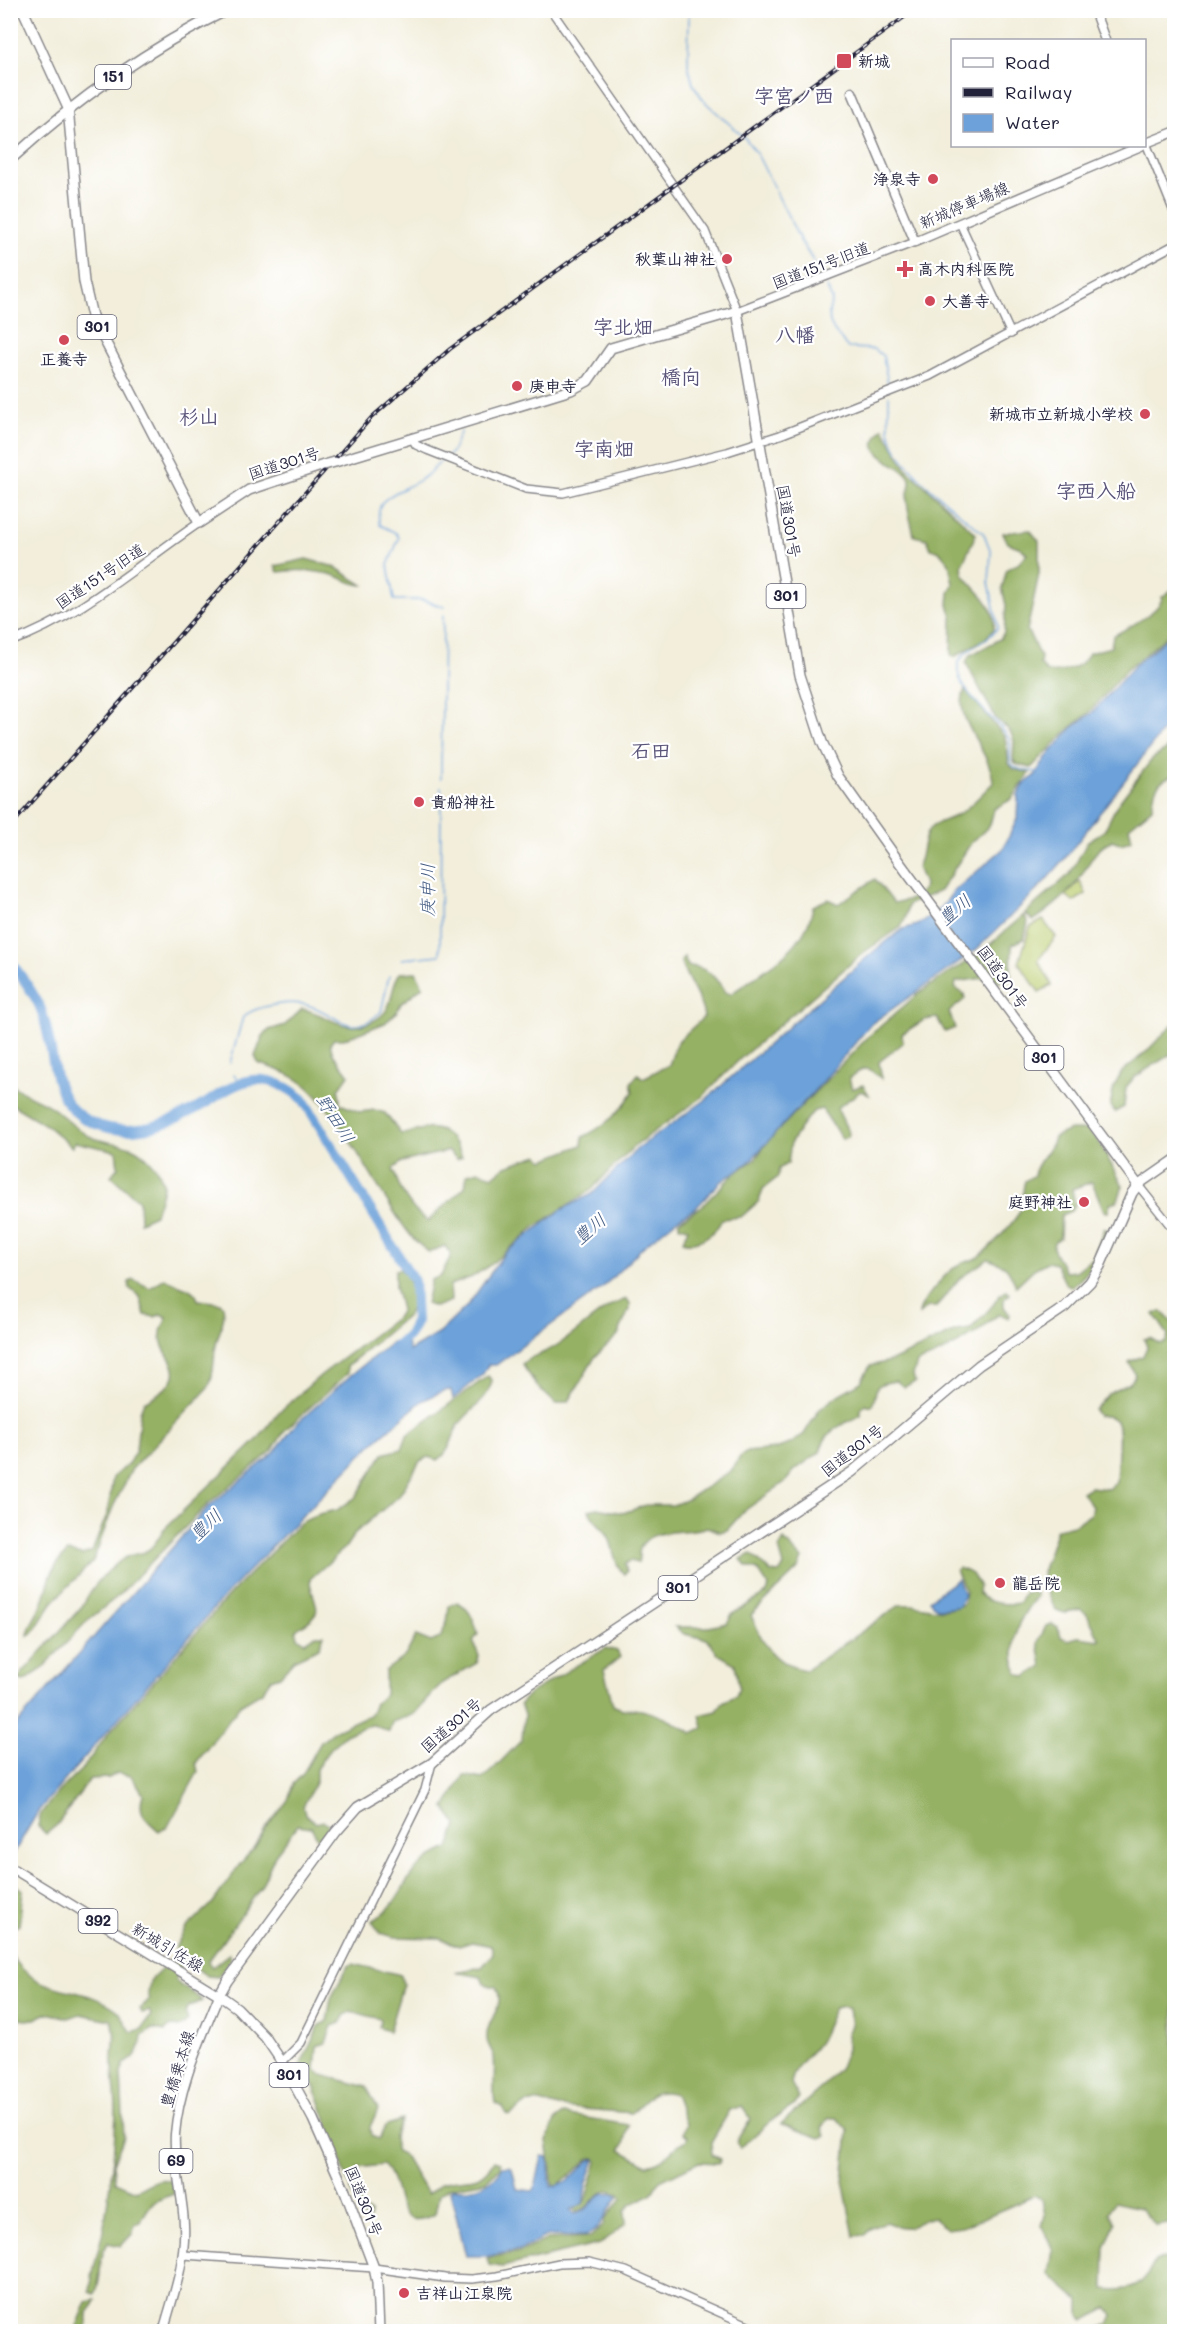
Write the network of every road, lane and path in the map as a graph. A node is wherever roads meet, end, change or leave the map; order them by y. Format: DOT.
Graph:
graph roads {
  1 [pos="23,10"];
  2 [pos="227,10"];
  3 [pos="551,10"];
  4 [pos="1094,10"];
  5 [pos="1105,39"];
  6 [pos="852,92"];
  7 [pos="68,108"];
  8 [pos="1174,132"];
  9 [pos="1146,142"];
  10 [pos="1135,147"];
  11 [pos="1146,147"];
  12 [pos="10,160"];
  13 [pos="1174,212"];
  14 [pos="960,223"];
  15 [pos="915,242"];
  16 [pos="1174,245"];
  17 [pos="737,311"];
  18 [pos="1011,334"];
  19 [pos="412,438"];
  20 [pos="760,441"];
  21 [pos="199,523"];
  22 [pos="10,642"];
  23 [pos="1174,1161"];
  24 [pos="1138,1185"];
  25 [pos="1174,1230"];
  26 [pos="432,1763"];
  27 [pos="417,1772"];
  28 [pos="427,1780"];
  29 [pos="10,1867"];
  30 [pos="219,1995"];
  31 [pos="282,2062"];
  32 [pos="184,2255"];
  33 [pos="374,2268"];
  34 [pos="163,2331"];
  35 [pos="379,2331"];
  36 [pos="764,2331"];
  1 -- 7 [label="highway, 301"];
  2 -- 7 [label="highway, 151"];
  3 -- 17 [label="street"];
  4 -- 5 [label="main road"];
  6 -- 15 [label="main road, 新城停車場線"];
  7 -- 12 [label="highway, 151"];
  7 -- 21 [label="highway, 301"];
  8 -- 9 [label="main road, 新城停車場線"];
  10 -- 14 [label="main road, 新城停車場線"];
  11 -- 13 [label="street"];
  14 -- 15 [label="main road, 新城停車場線"];
  14 -- 18 [label="street"];
  15 -- 17 [label="street, 国道151号旧道"];
  16 -- 18 [label="street"];
  17 -- 19 [label="highway, 国道301号"];
  17 -- 20 [label="highway, 国道301号 / 301"];
  18 -- 20 [label="street"];
  19 -- 20 [label="street"];
  19 -- 21 [label="highway, 国道301号, bridge"];
  20 -- 24 [label="highway, 国道301号 / 301"];
  21 -- 22 [label="street, 国道151号旧道"];
  23 -- 24 [label="main road"];
  24 -- 25 [label="street"];
  24 -- 26 [label="highway, 国道301号 / 301"];
  26 -- 27 [label="highway, 国道301号 / 301"];
  26 -- 28 [label="street"];
  27 -- 28 [label="street"];
  27 -- 30 [label="highway, 国道301号 / 301"];
  28 -- 31 [label="street"];
  29 -- 30 [label="main road, 新城引佐線 / 392"];
  30 -- 31 [label="highway, 国道301号 / 301"];
  30 -- 32 [label="main road, 豊橋乗本線 / 69"];
  31 -- 33 [label="highway, 国道301号 / 301"];
  32 -- 33 [label="street"];
  32 -- 34 [label="main road, 豊橋乗本線 / 69"];
  33 -- 35 [label="highway, 国道301号 / 301"];
  33 -- 36 [label="street"];
}
